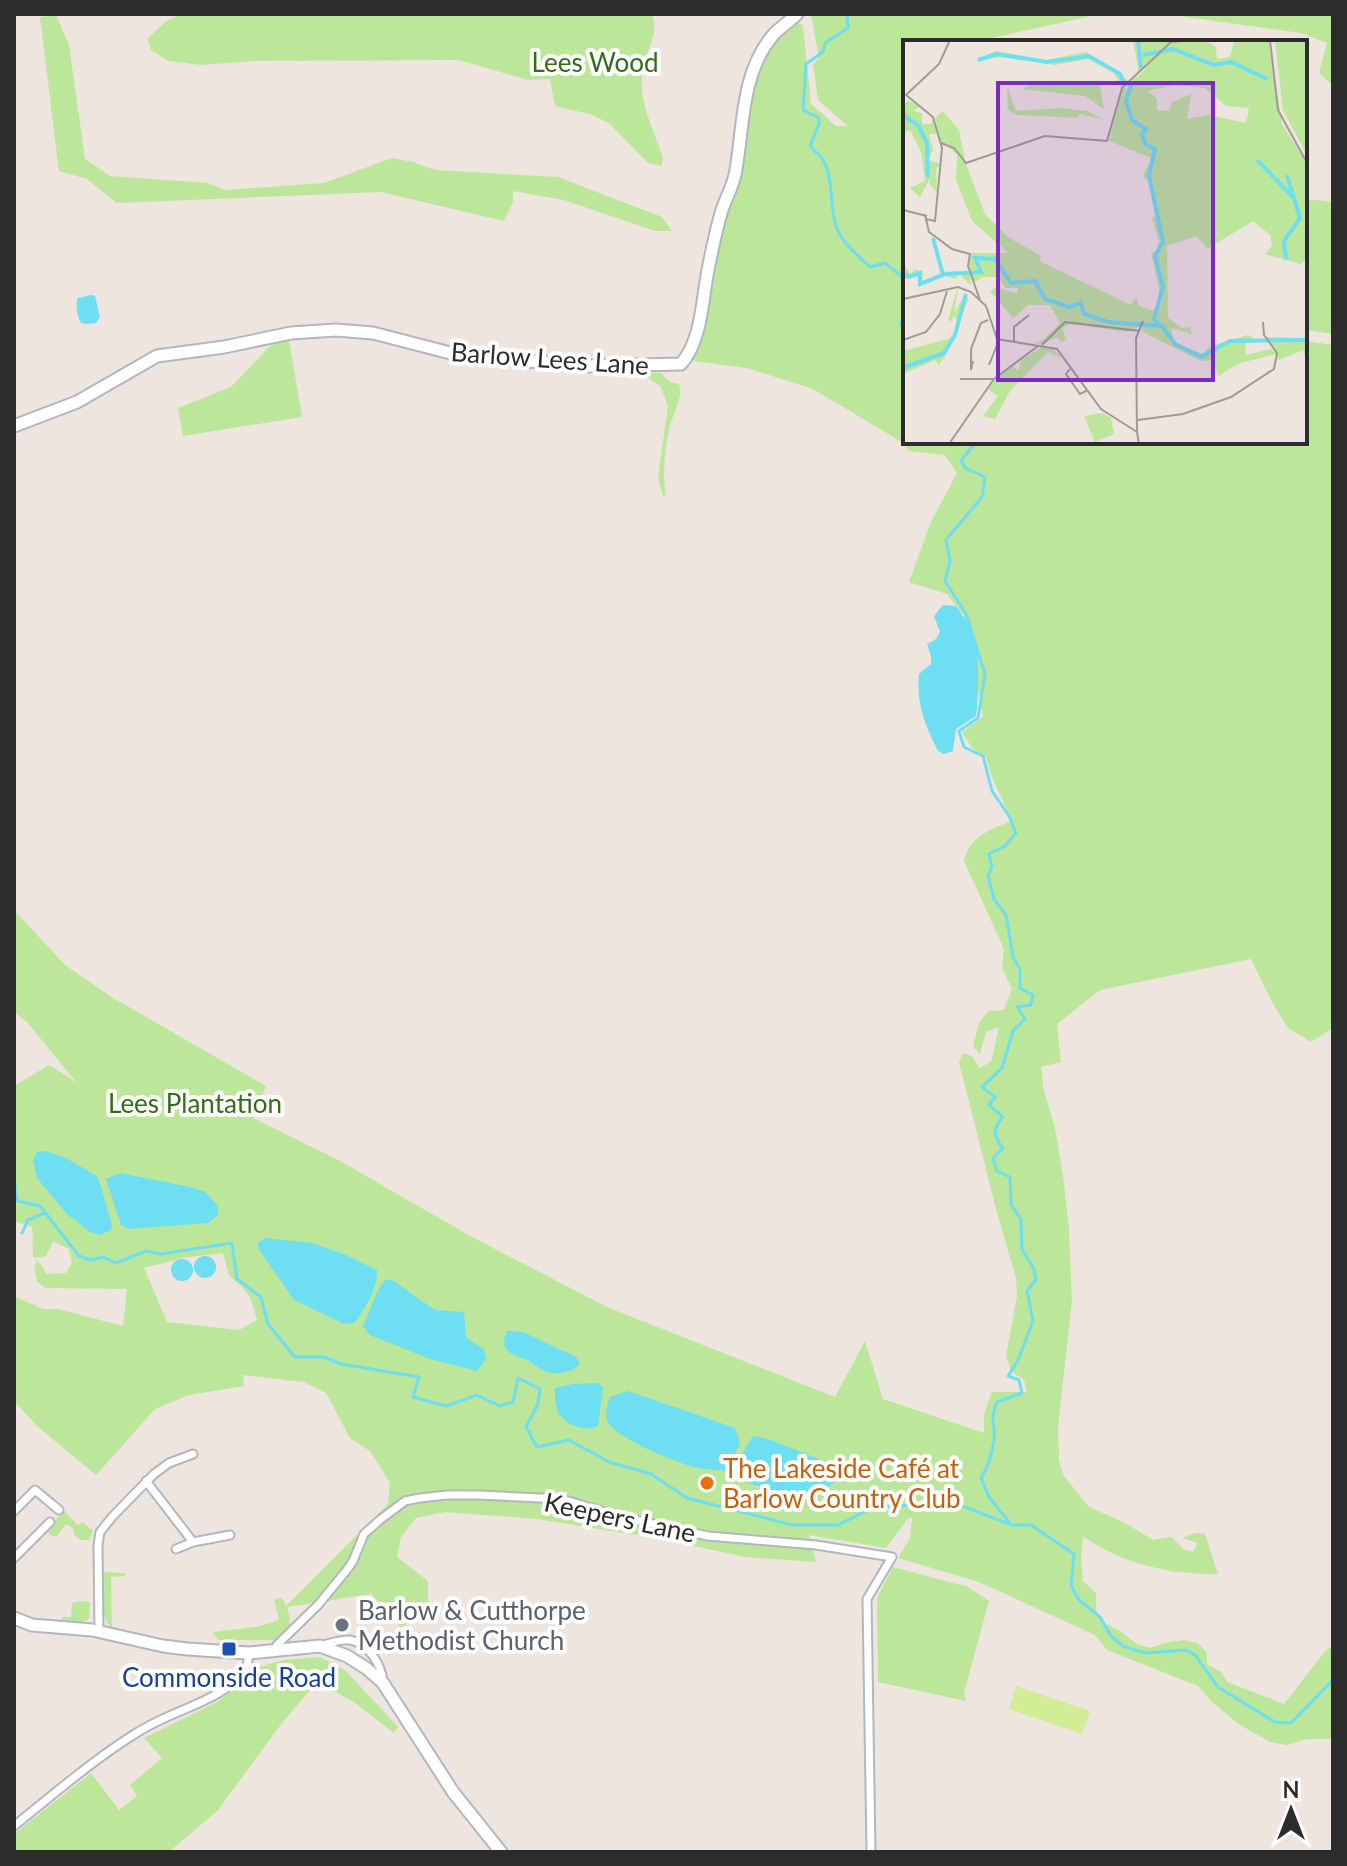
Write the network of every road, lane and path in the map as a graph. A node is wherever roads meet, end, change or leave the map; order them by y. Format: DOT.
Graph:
graph roads {
  1 [pos="797,14"];
  2 [pos="14,426"];
  3 [pos="193,1454"];
  4 [pos="146,1481"];
  5 [pos="59,1510"];
  6 [pos="14,1511"];
  7 [pos="50,1522"];
  8 [pos="230,1535"];
  9 [pos="193,1542"];
  10 [pos="176,1549"];
  11 [pos="14,1558"];
  12 [pos="14,1618"];
  13 [pos="99,1631"];
  14 [pos="320,1646"];
  15 [pos="278,1651"];
  16 [pos="249,1653"];
  17 [pos="383,1683"];
  18 [pos="14,1826"];
  19 [pos="501,1852"];
  20 [pos="871,1852"];
  1 -- 2 [label="street, Barlow Lees Lane"];
  3 -- 4 [label="street"];
  4 -- 9 [label="street"];
  4 -- 13 [label="street"];
  5 -- 6 [label="street"];
  7 -- 11 [label="street"];
  8 -- 9 [label="street"];
  9 -- 10 [label="street"];
  12 -- 13 [label="street"];
  13 -- 16 [label="street"];
  14 -- 15 [label="street"];
  14 -- 17 [label="street"];
  14 -- 17 [label="street"];
  15 -- 16 [label="street"];
  15 -- 20 [label="street, Keepers Lane"];
  16 -- 18 [label="street"];
  17 -- 19 [label="street"];
}
